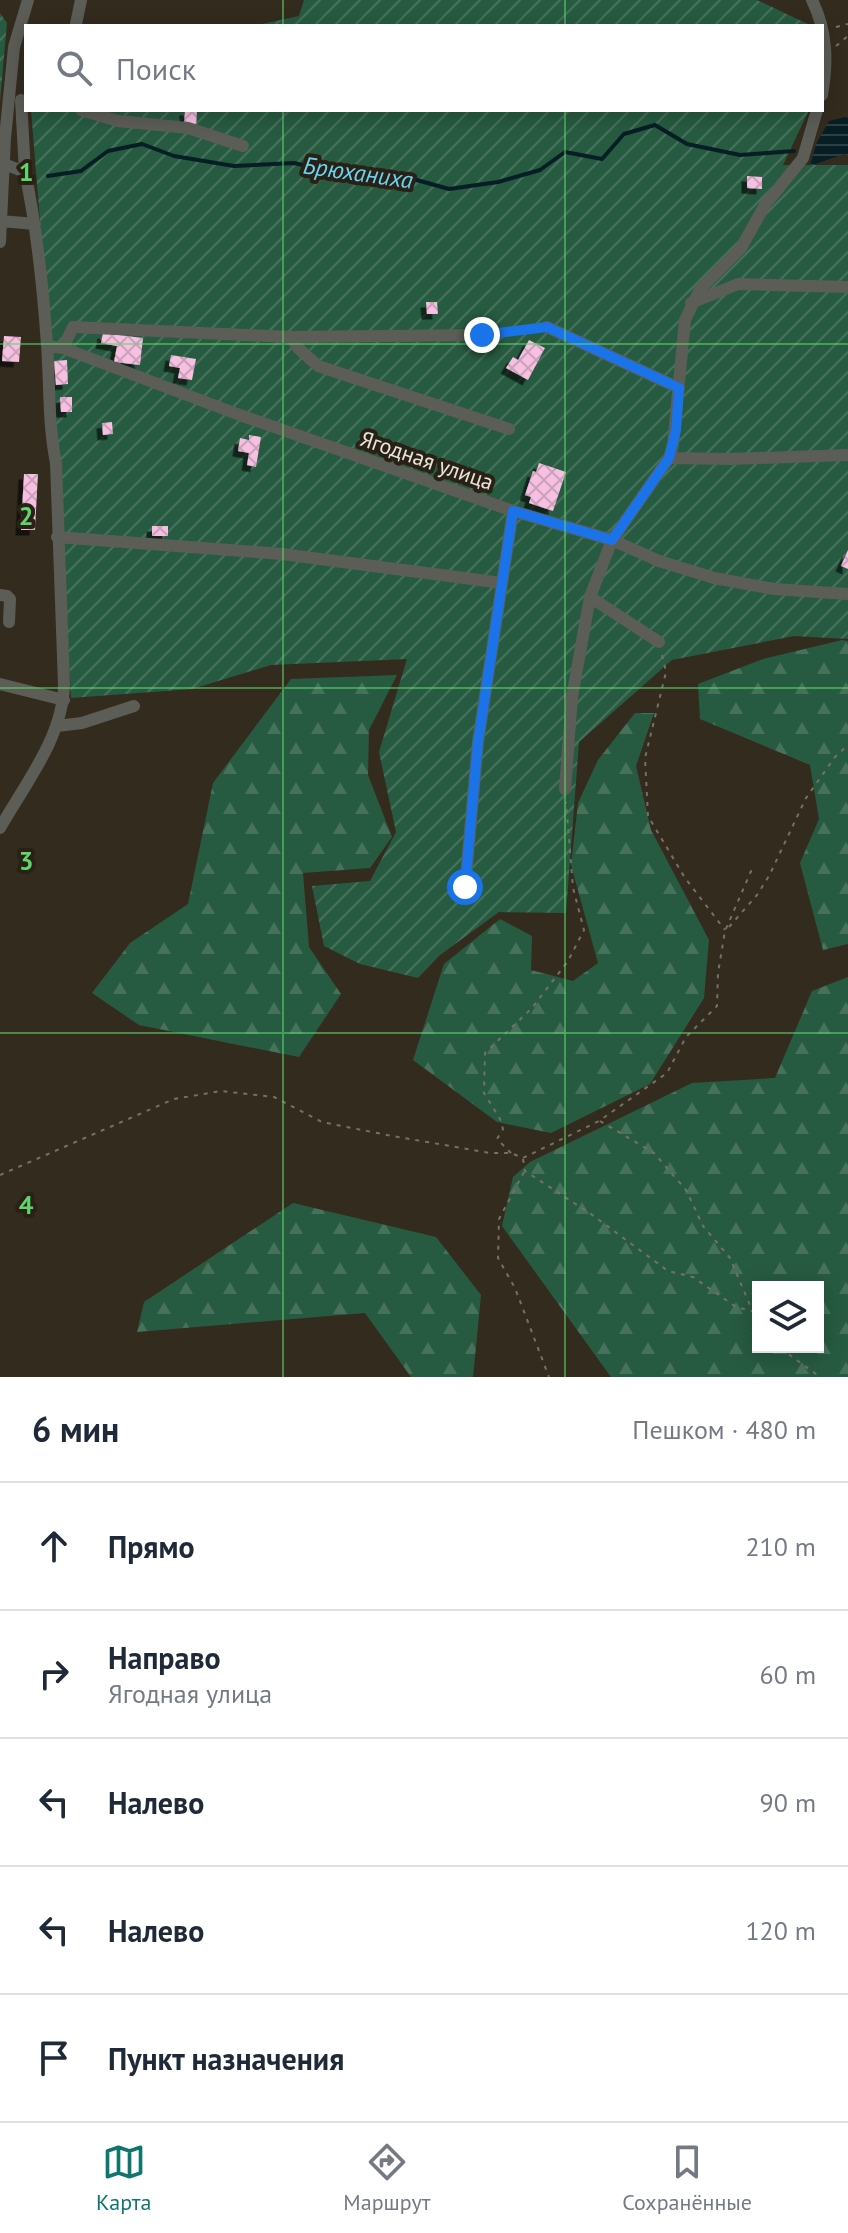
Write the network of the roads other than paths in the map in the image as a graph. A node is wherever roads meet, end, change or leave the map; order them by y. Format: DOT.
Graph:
graph roads {
  1 [pos="28,0"];
  2 [pos="81,0"];
  3 [pos="812,0"];
  4 [pos="76,24"];
  5 [pos="821,24"];
  6 [pos="824,33"];
  7 [pos="824,78"];
  8 [pos="19,97"];
  9 [pos="88,112"];
  10 [pos="816,112"];
  11 [pos="243,146"];
  12 [pos="4,164"];
  13 [pos="25,172"];
  14 [pos="1,221"];
  15 [pos="35,224"];
  16 [pos="0,242"];
  17 [pos="848,287"];
  18 [pos="691,303"];
  19 [pos="547,327"];
  20 [pos="482,335"];
  21 [pos="291,337"];
  22 [pos="47,346"];
  23 [pos="63,348"];
  24 [pos="679,388"];
  25 [pos="509,429"];
  26 [pos="848,455"];
  27 [pos="669,458"];
  28 [pos="513,511"];
  29 [pos="57,537"];
  30 [pos="612,540"];
  31 [pos="502,583"];
  32 [pos="848,594"];
  33 [pos="0,595"];
  34 [pos="590,597"];
  35 [pos="9,622"];
  36 [pos="659,642"];
  37 [pos="0,684"];
  38 [pos="64,700"];
  39 [pos="134,706"];
  40 [pos="57,726"];
  41 [pos="565,789"];
  42 [pos="0,828"];
  43 [pos="465,887"];
  1 -- 8 [label="street"];
  2 -- 4 [label="street"];
  3 -- 5 [label="street"];
  6 -- 7 [label="street"];
  8 -- 12 [label="street"];
  8 -- 13 [label="street"];
  9 -- 11 [label="street"];
  10 -- 18 [label="street"];
  12 -- 13 [label="street"];
  12 -- 14 [label="street"];
  13 -- 15 [label="street"];
  14 -- 15 [label="street"];
  14 -- 16 [label="street"];
  15 -- 22 [label="street"];
  17 -- 18 [label="street"];
  18 -- 24 [label="street"];
  19 -- 24 [label="street"];
  20 -- 21 [label="street"];
  21 -- 23 [label="street"];
  21 -- 25 [label="street"];
  22 -- 23 [label="street, Ягодная улица"];
  22 -- 29 [label="street"];
  23 -- 28 [label="street, Ягодная улица"];
  24 -- 27 [label="street"];
  26 -- 27 [label="street"];
  27 -- 30 [label="street"];
  28 -- 30 [label="street, Ягодная улица"];
  28 -- 31 [label="street"];
  29 -- 31 [label="street"];
  29 -- 38 [label="street"];
  30 -- 32 [label="street, Ягодная улица"];
  30 -- 34 [label="street"];
  31 -- 43 [label="street"];
  33 -- 35 [label="street"];
  34 -- 36 [label="street"];
  34 -- 41 [label="street"];
  37 -- 38 [label="street"];
  38 -- 40 [label="street"];
  39 -- 40 [label="street"];
  40 -- 42 [label="street"];
}
